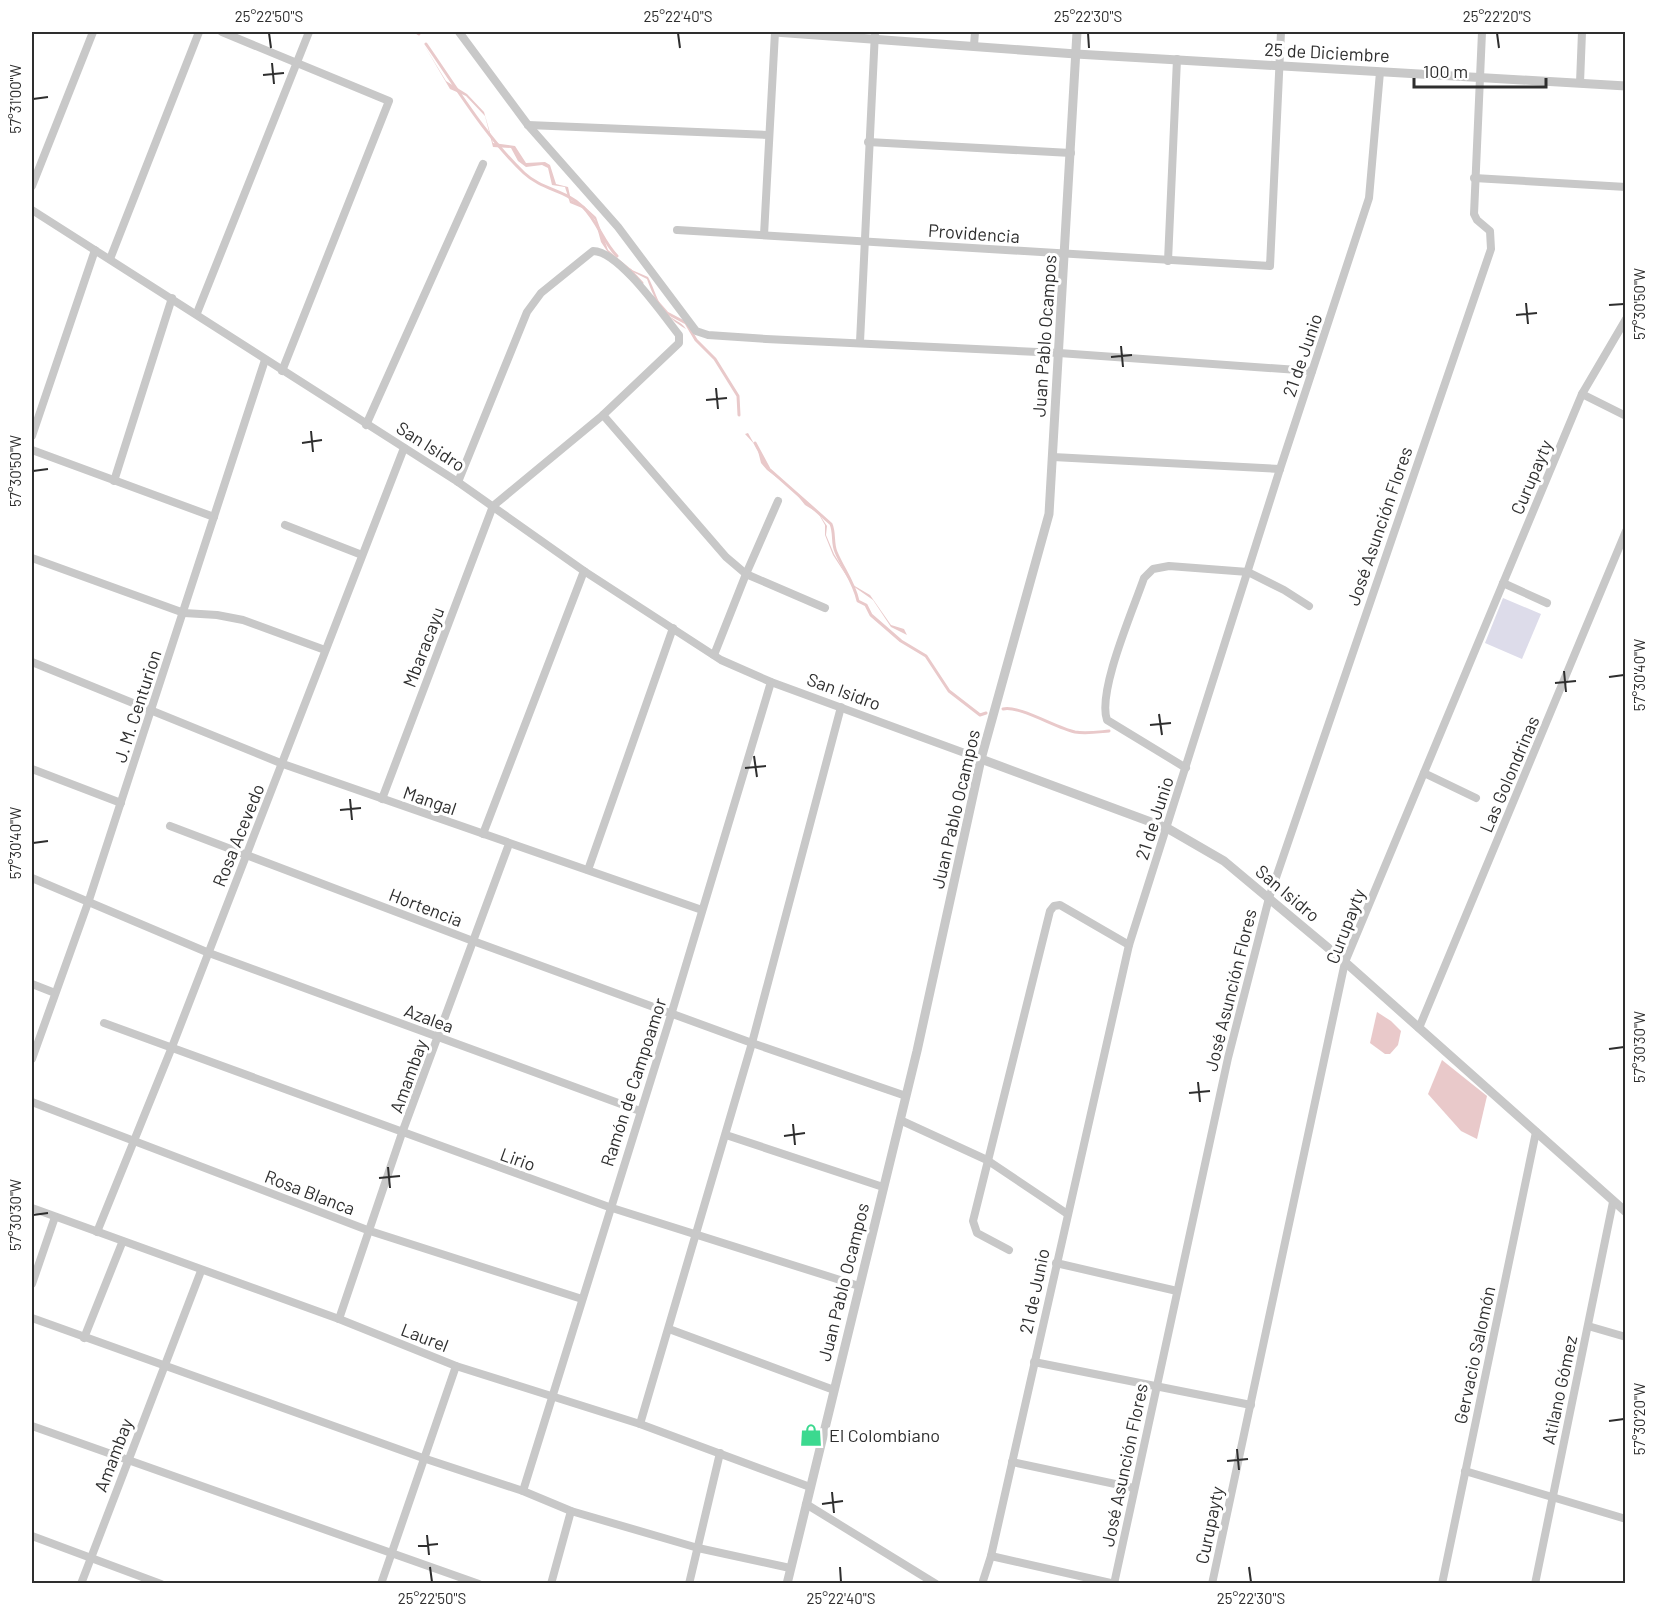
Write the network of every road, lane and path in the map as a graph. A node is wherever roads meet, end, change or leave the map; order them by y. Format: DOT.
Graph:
graph roads {
  1 [pos="93,32"];
  2 [pos="199,32"];
  3 [pos="222,32"];
  4 [pos="309,32"];
  5 [pos="459,32"];
  6 [pos="774,32"];
  7 [pos="975,32"];
  8 [pos="1077,32"];
  9 [pos="1281,32"];
  10 [pos="1482,32"];
  11 [pos="1582,32"];
  12 [pos="874,35"];
  13 [pos="974,45"];
  14 [pos="1076,54"];
  15 [pos="1177,59"];
  16 [pos="295,62"];
  17 [pos="1280,66"];
  18 [pos="1380,72"];
  19 [pos="1481,77"];
  20 [pos="1580,83"];
  21 [pos="1626,86"];
  22 [pos="528,125"];
  23 [pos="769,135"];
  24 [pos="868,142"];
  25 [pos="1071,153"];
  26 [pos="483,164"];
  27 [pos="1474,178"];
  28 [pos="32,186"];
  29 [pos="1626,187"];
  30 [pos="32,210"];
  31 [pos="677,230"];
  32 [pos="764,235"];
  33 [pos="864,241"];
  34 [pos="95,250"];
  35 [pos="1066,255"];
  36 [pos="110,260"];
  37 [pos="1168,261"];
  38 [pos="172,298"];
  39 [pos="197,313"];
  40 [pos="1626,319"];
  41 [pos="860,342"];
  42 [pos="1059,353"];
  43 [pos="265,360"];
  44 [pos="1312,370"];
  45 [pos="282,372"];
  46 [pos="1582,394"];
  47 [pos="603,415"];
  48 [pos="1626,416"];
  49 [pos="366,424"];
  50 [pos="32,436"];
  51 [pos="404,448"];
  52 [pos="32,450"];
  53 [pos="1053,458"];
  54 [pos="1280,469"];
  55 [pos="114,481"];
  56 [pos="458,482"];
  57 [pos="778,501"];
  58 [pos="493,506"];
  59 [pos="214,517"];
  60 [pos="285,525"];
  61 [pos="1626,531"];
  62 [pos="1623,545"];
  63 [pos="362,555"];
  64 [pos="32,558"];
  65 [pos="584,571"];
  66 [pos="1248,572"];
  67 [pos="746,574"];
  68 [pos="1503,583"];
  69 [pos="1547,603"];
  70 [pos="1309,606"];
  71 [pos="825,608"];
  72 [pos="184,613"];
  73 [pos="674,628"];
  74 [pos="325,650"];
  75 [pos="714,655"];
  76 [pos="32,662"];
  77 [pos="771,682"];
  78 [pos="841,707"];
  79 [pos="152,709"];
  80 [pos="981,759"];
  81 [pos="283,764"];
  82 [pos="1186,768"];
  83 [pos="32,770"];
  84 [pos="1424,772"];
  85 [pos="1476,798"];
  86 [pos="382,799"];
  87 [pos="121,803"];
  88 [pos="170,826"];
  89 [pos="1167,828"];
  90 [pos="483,834"];
  91 [pos="509,844"];
  92 [pos="246,854"];
  93 [pos="588,870"];
  94 [pos="32,878"];
  95 [pos="1269,898"];
  96 [pos="89,900"];
  97 [pos="702,910"];
  98 [pos="473,941"];
  99 [pos="1129,945"];
  100 [pos="209,953"];
  101 [pos="1345,962"];
  102 [pos="32,984"];
  103 [pos="55,993"];
  104 [pos="671,1015"];
  105 [pos="104,1023"];
  106 [pos="1419,1028"];
  107 [pos="438,1037"];
  108 [pos="752,1043"];
  109 [pos="172,1047"];
  110 [pos="32,1059"];
  111 [pos="906,1096"];
  112 [pos="32,1102"];
  113 [pos="640,1111"];
  114 [pos="900,1120"];
  115 [pos="1536,1132"];
  116 [pos="402,1133"];
  117 [pos="726,1135"];
  118 [pos="134,1143"];
  119 [pos="987,1160"];
  120 [pos="883,1187"];
  121 [pos="1614,1202"];
  122 [pos="609,1207"];
  123 [pos="32,1208"];
  124 [pos="1626,1212"];
  125 [pos="1066,1213"];
  126 [pos="55,1217"];
  127 [pos="370,1231"];
  128 [pos="97,1232"];
  129 [pos="697,1233"];
  130 [pos="122,1243"];
  131 [pos="1009,1250"];
  132 [pos="1056,1263"];
  133 [pos="201,1271"];
  134 [pos="33,1284"];
  135 [pos="859,1286"];
  136 [pos="1177,1291"];
  137 [pos="582,1299"];
  138 [pos="32,1318"];
  139 [pos="339,1320"];
  140 [pos="1588,1326"];
  141 [pos="669,1329"];
  142 [pos="1626,1337"];
  143 [pos="84,1338"];
  144 [pos="1034,1362"];
  145 [pos="163,1365"];
  146 [pos="456,1366"];
  147 [pos="1156,1388"];
  148 [pos="834,1390"];
  149 [pos="552,1398"];
  150 [pos="1251,1404"];
  151 [pos="640,1424"];
  152 [pos="32,1426"];
  153 [pos="720,1453"];
  154 [pos="423,1458"];
  155 [pos="127,1459"];
  156 [pos="1012,1462"];
  157 [pos="1465,1471"];
  158 [pos="810,1487"];
  159 [pos="1134,1488"];
  160 [pos="523,1491"];
  161 [pos="1552,1496"];
  162 [pos="806,1504"];
  163 [pos="571,1511"];
  164 [pos="1626,1519"];
  165 [pos="32,1536"];
  166 [pos="698,1548"];
  167 [pos="392,1554"];
  168 [pos="991,1556"];
  169 [pos="89,1560"];
  170 [pos="790,1568"];
  171 [pos="81,1584"];
  172 [pos="161,1584"];
  173 [pos="381,1584"];
  174 [pos="479,1584"];
  175 [pos="551,1584"];
  176 [pos="689,1584"];
  177 [pos="787,1584"];
  178 [pos="936,1584"];
  179 [pos="982,1584"];
  180 [pos="1115,1584"];
  181 [pos="1212,1584"];
  182 [pos="1442,1584"];
  183 [pos="1535,1584"];
  1 -- 28 [label="street"];
  2 -- 36 [label="street"];
  3 -- 16 [label="street"];
  4 -- 16 [label="street"];
  5 -- 22 [label="street"];
  6 -- 12 [label="street, 25 de Diciembre"];
  6 -- 23 [label="street"];
  7 -- 13 [label="street"];
  8 -- 14 [label="street, Juan Pablo Ocampos"];
  9 -- 17 [label="street"];
  10 -- 19 [label="street"];
  11 -- 20 [label="street"];
  12 -- 13 [label="street, 25 de Diciembre"];
  12 -- 24 [label="street"];
  13 -- 14 [label="street, 25 de Diciembre"];
  14 -- 15 [label="street, 25 de Diciembre"];
  14 -- 25 [label="street, Juan Pablo Ocampos"];
  15 -- 17 [label="street, 25 de Diciembre"];
  15 -- 37 [label="street"];
  16 -- 39 [label="street"];
  16 -- 45 [label="street"];
  17 -- 18 [label="street, 25 de Diciembre"];
  17 -- 37 [label="street, Providencia"];
  18 -- 19 [label="street, 25 de Diciembre"];
  18 -- 44 [label="street, 21 de Junio"];
  19 -- 20 [label="street, 25 de Diciembre"];
  19 -- 27 [label="street"];
  20 -- 21 [label="street, 25 de Diciembre"];
  22 -- 23 [label="street"];
  22 -- 41 [label="street"];
  23 -- 32 [label="street"];
  24 -- 25 [label="street"];
  24 -- 33 [label="street"];
  25 -- 35 [label="street, Juan Pablo Ocampos"];
  26 -- 49 [label="street"];
  27 -- 29 [label="street"];
  27 -- 95 [label="street, José Asunción Flores"];
  30 -- 34 [label="street, San Isidro"];
  31 -- 32 [label="street, Providencia"];
  32 -- 33 [label="street, Providencia"];
  33 -- 35 [label="street, Providencia"];
  33 -- 41 [label="street"];
  34 -- 36 [label="street, San Isidro"];
  34 -- 50 [label="street"];
  35 -- 37 [label="street, Providencia"];
  35 -- 42 [label="street, Juan Pablo Ocampos"];
  36 -- 38 [label="street, San Isidro"];
  38 -- 39 [label="street, San Isidro"];
  38 -- 55 [label="street"];
  39 -- 43 [label="street, San Isidro"];
  40 -- 46 [label="street, Curupayty"];
  41 -- 42 [label="street"];
  42 -- 44 [label="street"];
  42 -- 53 [label="street, Juan Pablo Ocampos"];
  43 -- 45 [label="street, San Isidro"];
  43 -- 59 [label="street, J. M. Centurion"];
  44 -- 54 [label="street, 21 de Junio"];
  45 -- 49 [label="street, San Isidro"];
  46 -- 48 [label="street"];
  46 -- 68 [label="street, Curupayty"];
  47 -- 56 [label="street"];
  47 -- 58 [label="street"];
  47 -- 67 [label="street"];
  49 -- 51 [label="street, San Isidro"];
  51 -- 56 [label="street, San Isidro"];
  51 -- 63 [label="street, Rosa Acevedo"];
  52 -- 55 [label="street"];
  53 -- 54 [label="street"];
  53 -- 80 [label="street, Juan Pablo Ocampos"];
  54 -- 66 [label="street, 21 de Junio"];
  55 -- 59 [label="street"];
  56 -- 58 [label="street, San Isidro"];
  57 -- 67 [label="street"];
  58 -- 65 [label="street, San Isidro"];
  58 -- 86 [label="street, Mbaracayu"];
  59 -- 72 [label="street, J. M. Centurion"];
  60 -- 63 [label="street"];
  61 -- 62 [label="street, Las Golondrinas"];
  62 -- 106 [label="street, Las Golondrinas"];
  63 -- 74 [label="street, Rosa Acevedo"];
  64 -- 72 [label="street"];
  65 -- 73 [label="street, San Isidro"];
  65 -- 90 [label="street"];
  66 -- 70 [label="street"];
  66 -- 82 [label="street, 21 de Junio"];
  66 -- 82 [label="street"];
  67 -- 71 [label="street"];
  67 -- 75 [label="street"];
  68 -- 69 [label="street"];
  68 -- 84 [label="street, Curupayty"];
  72 -- 74 [label="street"];
  72 -- 79 [label="street, J. M. Centurion"];
  73 -- 75 [label="street, San Isidro"];
  73 -- 93 [label="street"];
  74 -- 81 [label="street, Rosa Acevedo"];
  75 -- 77 [label="street, San Isidro"];
  76 -- 79 [label="street, Mangal"];
  77 -- 78 [label="street, San Isidro"];
  77 -- 97 [label="street, Ramón de Campoamor"];
  78 -- 80 [label="street, San Isidro"];
  78 -- 108 [label="street"];
  79 -- 81 [label="street, Mangal"];
  79 -- 87 [label="street, J. M. Centurion"];
  80 -- 89 [label="street, San Isidro"];
  80 -- 111 [label="street, Juan Pablo Ocampos"];
  81 -- 86 [label="street, Mangal"];
  81 -- 92 [label="street, Rosa Acevedo"];
  82 -- 89 [label="street, 21 de Junio"];
  83 -- 87 [label="street"];
  84 -- 85 [label="street"];
  84 -- 101 [label="street, Curupayty"];
  86 -- 90 [label="street, Mangal"];
  87 -- 96 [label="street, J. M. Centurion"];
  88 -- 92 [label="street, Hortencia"];
  89 -- 95 [label="street, San Isidro"];
  89 -- 99 [label="street, 21 de Junio"];
  90 -- 91 [label="street, Mangal"];
  91 -- 93 [label="street, Mangal"];
  91 -- 98 [label="street, Amambay"];
  92 -- 98 [label="street, Hortencia"];
  92 -- 100 [label="street, Rosa Acevedo"];
  93 -- 97 [label="street, Mangal"];
  94 -- 96 [label="street, Azalea"];
  95 -- 101 [label="street, San Isidro"];
  95 -- 136 [label="street, José Asunción Flores"];
  96 -- 100 [label="street, Azalea"];
  96 -- 103 [label="street, J. M. Centurion"];
  97 -- 104 [label="street, Ramón de Campoamor"];
  98 -- 104 [label="street, Hortencia"];
  98 -- 107 [label="street, Amambay"];
  99 -- 119 [label="street"];
  99 -- 125 [label="street, 21 de Junio"];
  100 -- 107 [label="street, Azalea"];
  100 -- 109 [label="street, Rosa Acevedo"];
  101 -- 106 [label="street, San Isidro"];
  101 -- 150 [label="street, Curupayty"];
  102 -- 103 [label="street"];
  103 -- 110 [label="street, J. M. Centurion"];
  104 -- 108 [label="street, Hortencia"];
  104 -- 113 [label="street, Ramón de Campoamor"];
  105 -- 109 [label="street, Lirio"];
  106 -- 115 [label="street, San Isidro"];
  107 -- 113 [label="street, Azalea"];
  107 -- 116 [label="street, Amambay"];
  108 -- 111 [label="street, Hortencia"];
  108 -- 117 [label="street"];
  109 -- 116 [label="street, Lirio"];
  109 -- 118 [label="street, Rosa Acevedo"];
  111 -- 114 [label="street, Juan Pablo Ocampos"];
  112 -- 118 [label="street, Rosa Blanca"];
  113 -- 122 [label="street, Ramón de Campoamor"];
  114 -- 119 [label="street"];
  114 -- 120 [label="street, Juan Pablo Ocampos"];
  115 -- 121 [label="street, San Isidro"];
  115 -- 157 [label="street, Gervacio Salomón"];
  116 -- 122 [label="street, Lirio"];
  116 -- 127 [label="street, Amambay"];
  117 -- 120 [label="street"];
  117 -- 129 [label="street"];
  118 -- 127 [label="street, Rosa Blanca"];
  118 -- 128 [label="street, Rosa Acevedo"];
  119 -- 125 [label="street"];
  119 -- 131 [label="street"];
  120 -- 135 [label="street, Juan Pablo Ocampos"];
  121 -- 124 [label="street, San Isidro"];
  121 -- 140 [label="street, Atilano Gómez"];
  122 -- 129 [label="street, Lirio"];
  122 -- 137 [label="street, Ramón de Campoamor"];
  123 -- 126 [label="street, Laurel"];
  125 -- 132 [label="street, 21 de Junio"];
  126 -- 128 [label="street, Laurel"];
  126 -- 134 [label="street"];
  127 -- 137 [label="street, Rosa Blanca"];
  127 -- 139 [label="street, Amambay"];
  128 -- 130 [label="street, Laurel"];
  129 -- 135 [label="street, Lirio"];
  129 -- 141 [label="street"];
  130 -- 133 [label="street, Laurel"];
  130 -- 143 [label="street"];
  132 -- 136 [label="street"];
  132 -- 144 [label="street, 21 de Junio"];
  133 -- 139 [label="street, Laurel"];
  133 -- 145 [label="street, Amambay"];
  135 -- 148 [label="street, Juan Pablo Ocampos"];
  136 -- 147 [label="street, José Asunción Flores"];
  137 -- 149 [label="street, Ramón de Campoamor"];
  138 -- 143 [label="street"];
  139 -- 146 [label="street, Laurel"];
  140 -- 142 [label="street"];
  140 -- 161 [label="street, Atilano Gómez"];
  141 -- 148 [label="street"];
  141 -- 151 [label="street"];
  143 -- 145 [label="street"];
  144 -- 147 [label="street"];
  144 -- 156 [label="street, 21 de Junio"];
  145 -- 154 [label="street"];
  145 -- 155 [label="street, Amambay"];
  146 -- 149 [label="street, Laurel"];
  146 -- 154 [label="street"];
  147 -- 150 [label="street"];
  147 -- 159 [label="street, José Asunción Flores"];
  148 -- 158 [label="street, Juan Pablo Ocampos"];
  149 -- 151 [label="street, Laurel"];
  149 -- 160 [label="street, Ramón de Campoamor"];
  150 -- 181 [label="street, Curupayty"];
  151 -- 153 [label="street, Laurel"];
  152 -- 155 [label="street"];
  153 -- 158 [label="street, Laurel"];
  153 -- 166 [label="street"];
  154 -- 160 [label="street"];
  154 -- 167 [label="street"];
  155 -- 167 [label="street"];
  155 -- 169 [label="street, Amambay"];
  156 -- 159 [label="street"];
  156 -- 168 [label="street, 21 de Junio"];
  157 -- 161 [label="street"];
  157 -- 182 [label="street, Gervacio Salomón"];
  158 -- 162 [label="street, Juan Pablo Ocampos"];
  159 -- 180 [label="street, José Asunción Flores"];
  160 -- 163 [label="street"];
  161 -- 164 [label="street"];
  161 -- 183 [label="street, Atilano Gómez"];
  162 -- 170 [label="street, Juan Pablo Ocampos"];
  162 -- 178 [label="street"];
  163 -- 166 [label="street"];
  163 -- 175 [label="street"];
  165 -- 169 [label="street"];
  166 -- 170 [label="street"];
  166 -- 176 [label="street"];
  167 -- 173 [label="street"];
  167 -- 174 [label="street"];
  168 -- 179 [label="street, 21 de Junio"];
  168 -- 180 [label="street"];
  169 -- 171 [label="street, Amambay"];
  169 -- 172 [label="street"];
  170 -- 177 [label="street, Juan Pablo Ocampos"];
}
